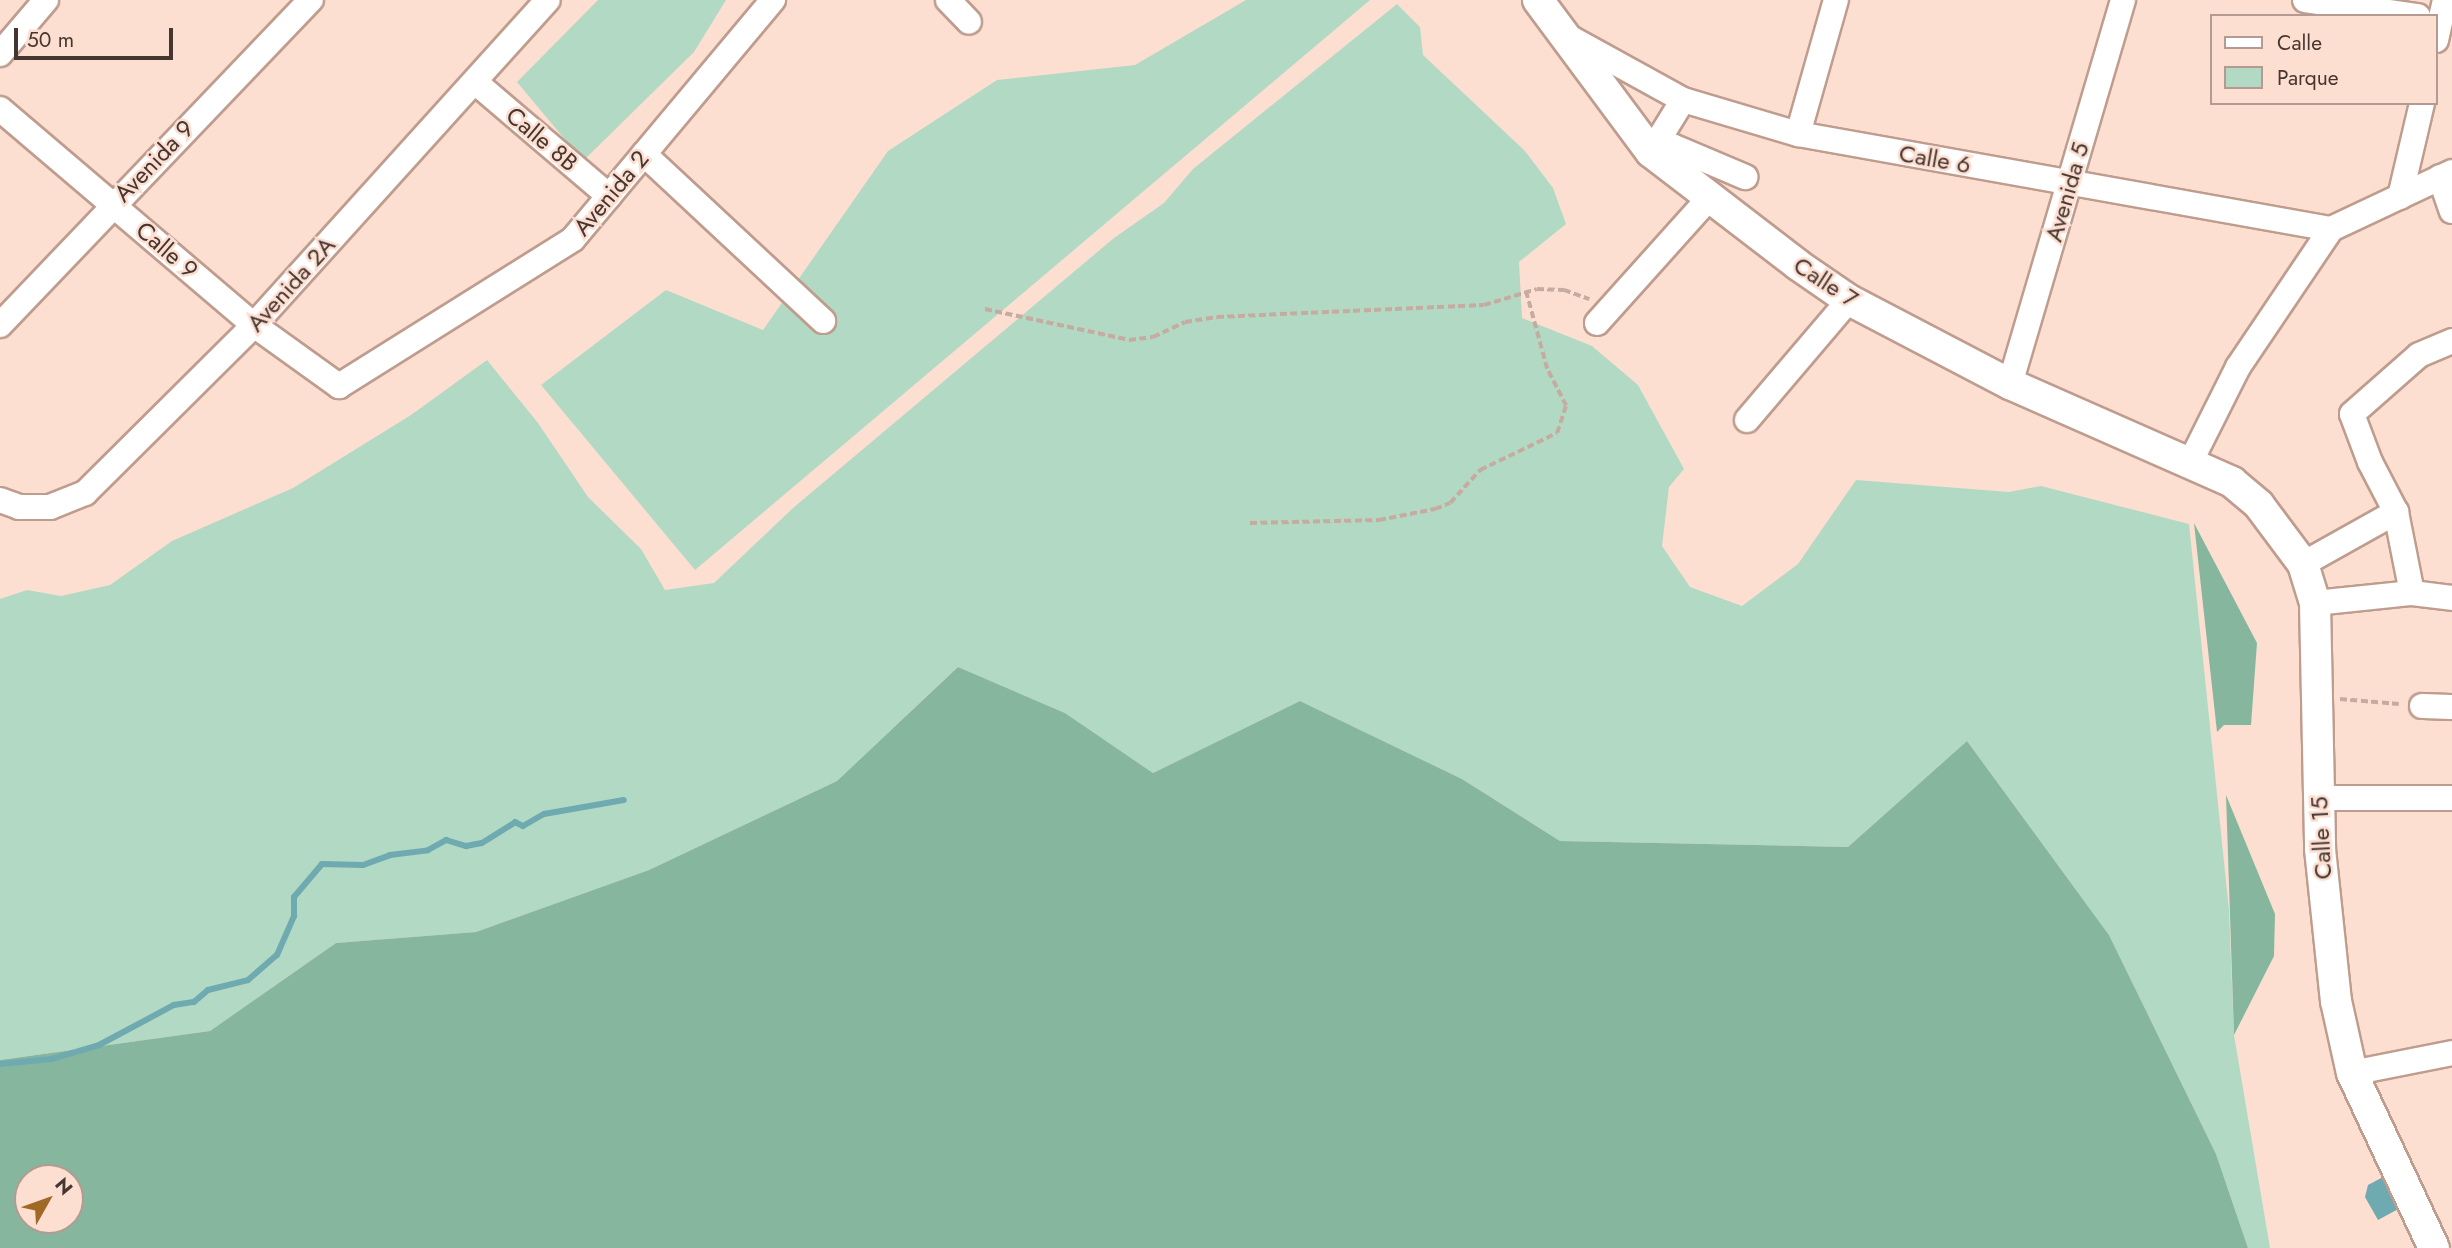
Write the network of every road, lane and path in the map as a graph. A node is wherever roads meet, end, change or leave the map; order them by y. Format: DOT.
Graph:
graph roads {
  1 [pos="46,0"];
  2 [pos="311,0"];
  3 [pos="548,0"];
  4 [pos="772,0"];
  5 [pos="948,0"];
  6 [pos="1538,0"];
  7 [pos="1836,0"];
  8 [pos="2123,0"];
  9 [pos="2305,0"];
  10 [pos="2403,14"];
  11 [pos="969,22"];
  12 [pos="1558,31"];
  13 [pos="0,54"];
  14 [pos="475,82"];
  15 [pos="1683,100"];
  16 [pos="2421,105"];
  17 [pos="0,109"];
  18 [pos="1798,134"];
  19 [pos="1655,146"];
  20 [pos="644,154"];
  21 [pos="2446,175"];
  22 [pos="1745,177"];
  23 [pos="2069,184"];
  24 [pos="609,196"];
  25 [pos="1710,197"];
  26 [pos="2400,197"];
  27 [pos="113,203"];
  28 [pos="2452,211"];
  29 [pos="2331,229"];
  30 [pos="1526,292"];
  31 [pos="1849,300"];
  32 [pos="985,309"];
  33 [pos="1604,315"];
  34 [pos="823,321"];
  35 [pos="0,325"];
  36 [pos="254,325"];
  37 [pos="2452,341"];
  38 [pos="2010,384"];
  39 [pos="339,386"];
  40 [pos="1747,420"];
  41 [pos="2191,461"];
  42 [pos="0,500"];
  43 [pos="2396,512"];
  44 [pos="1250,523"];
  45 [pos="2303,564"];
  46 [pos="2412,593"];
  47 [pos="2452,598"];
  48 [pos="2315,603"];
  49 [pos="2318,697"];
  50 [pos="2422,706"];
  51 [pos="2452,707"];
  52 [pos="2319,798"];
  53 [pos="2452,798"];
  54 [pos="2452,1053"];
  55 [pos="2351,1073"];
  56 [pos="2434,1248"];
  1 -- 13 [label="street"];
  2 -- 27 [label="street, Avenida 9"];
  3 -- 14 [label="street, Avenida 2A"];
  4 -- 20 [label="street, Avenida 2"];
  5 -- 11 [label="street"];
  6 -- 12 [label="main road, Calle 7"];
  7 -- 18 [label="street"];
  8 -- 23 [label="street, Avenida 5"];
  9 -- 10 [label="street"];
  12 -- 15 [label="street, Calle 6"];
  12 -- 19 [label="main road, Calle 7"];
  14 -- 24 [label="street, Calle 8B"];
  14 -- 36 [label="street, Avenida 2A"];
  15 -- 18 [label="street, Calle 6"];
  15 -- 19 [label="street"];
  16 -- 26 [label="street"];
  17 -- 27 [label="street, Calle 9"];
  18 -- 23 [label="street, Calle 6"];
  19 -- 22 [label="street"];
  19 -- 25 [label="main road, Calle 7"];
  20 -- 24 [label="street, Avenida 2"];
  20 -- 34 [label="street"];
  21 -- 26 [label="street"];
  21 -- 28 [label="street"];
  23 -- 29 [label="street, Calle 6"];
  23 -- 38 [label="street, Avenida 5"];
  24 -- 39 [label="street, Avenida 2"];
  25 -- 31 [label="main road, Calle 7"];
  25 -- 33 [label="street"];
  26 -- 29 [label="street"];
  27 -- 35 [label="street, Avenida 9"];
  27 -- 36 [label="street, Calle 9"];
  29 -- 41 [label="street"];
  30 -- 32 [label="path"];
  30 -- 33 [label="path"];
  30 -- 44 [label="path"];
  31 -- 38 [label="main road, Calle 7"];
  31 -- 40 [label="street"];
  36 -- 39 [label="street, Calle 9"];
  36 -- 42 [label="street, Avenida 2A"];
  37 -- 43 [label="street"];
  38 -- 41 [label="main road, Calle 7"];
  41 -- 45 [label="main road, Calle 15"];
  43 -- 45 [label="street"];
  43 -- 46 [label="street"];
  45 -- 48 [label="main road, Calle 15"];
  46 -- 47 [label="street"];
  46 -- 48 [label="street"];
  48 -- 49 [label="main road, Calle 15"];
  49 -- 50 [label="path"];
  49 -- 52 [label="main road, Calle 15"];
  50 -- 51 [label="street"];
  52 -- 53 [label="street"];
  52 -- 55 [label="main road, Calle 15"];
  54 -- 55 [label="street"];
  55 -- 56 [label="main road, Calle 15"];
}
